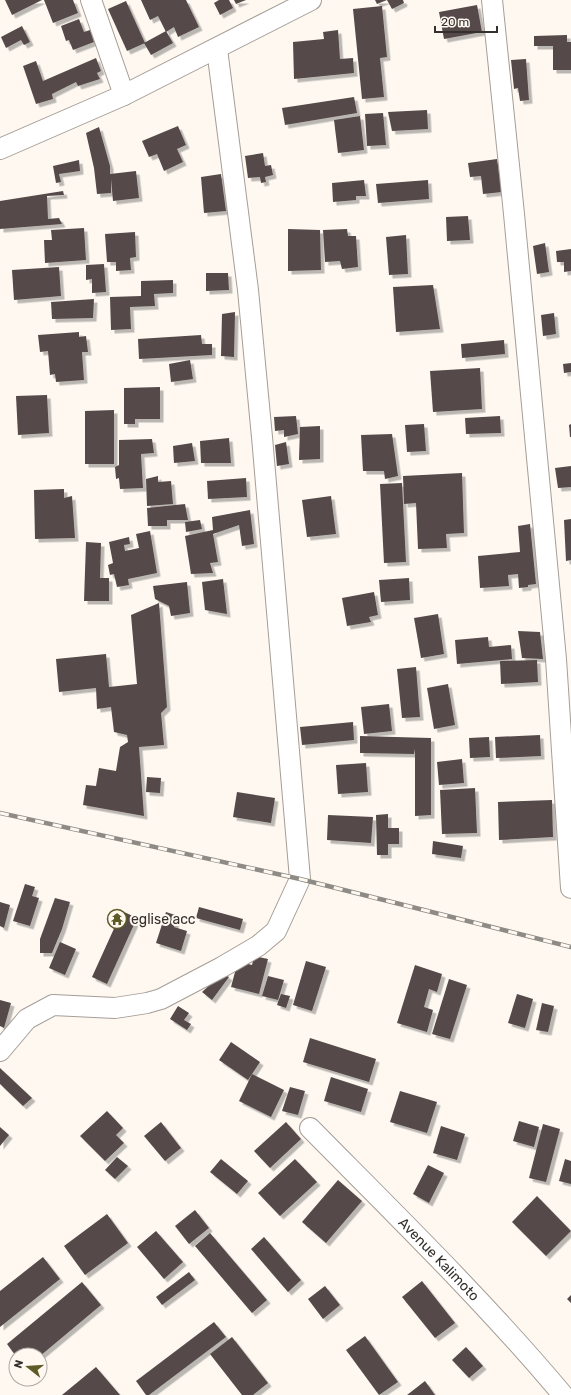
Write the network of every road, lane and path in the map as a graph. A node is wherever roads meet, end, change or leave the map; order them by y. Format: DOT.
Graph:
graph roads {
  1 [pos="91,0"];
  2 [pos="311,0"];
  3 [pos="492,0"];
  4 [pos="217,49"];
  5 [pos="124,95"];
  6 [pos="0,149"];
  7 [pos="571,888"];
  8 [pos="0,1051"];
  9 [pos="310,1128"];
  10 [pos="563,1395"];
  1 -- 5 [label="street"];
  2 -- 4 [label="street"];
  3 -- 7 [label="street"];
  4 -- 5 [label="street"];
  4 -- 8 [label="street"];
  5 -- 6 [label="street"];
  9 -- 10 [label="street, Avenue Kalimoto"];
}
